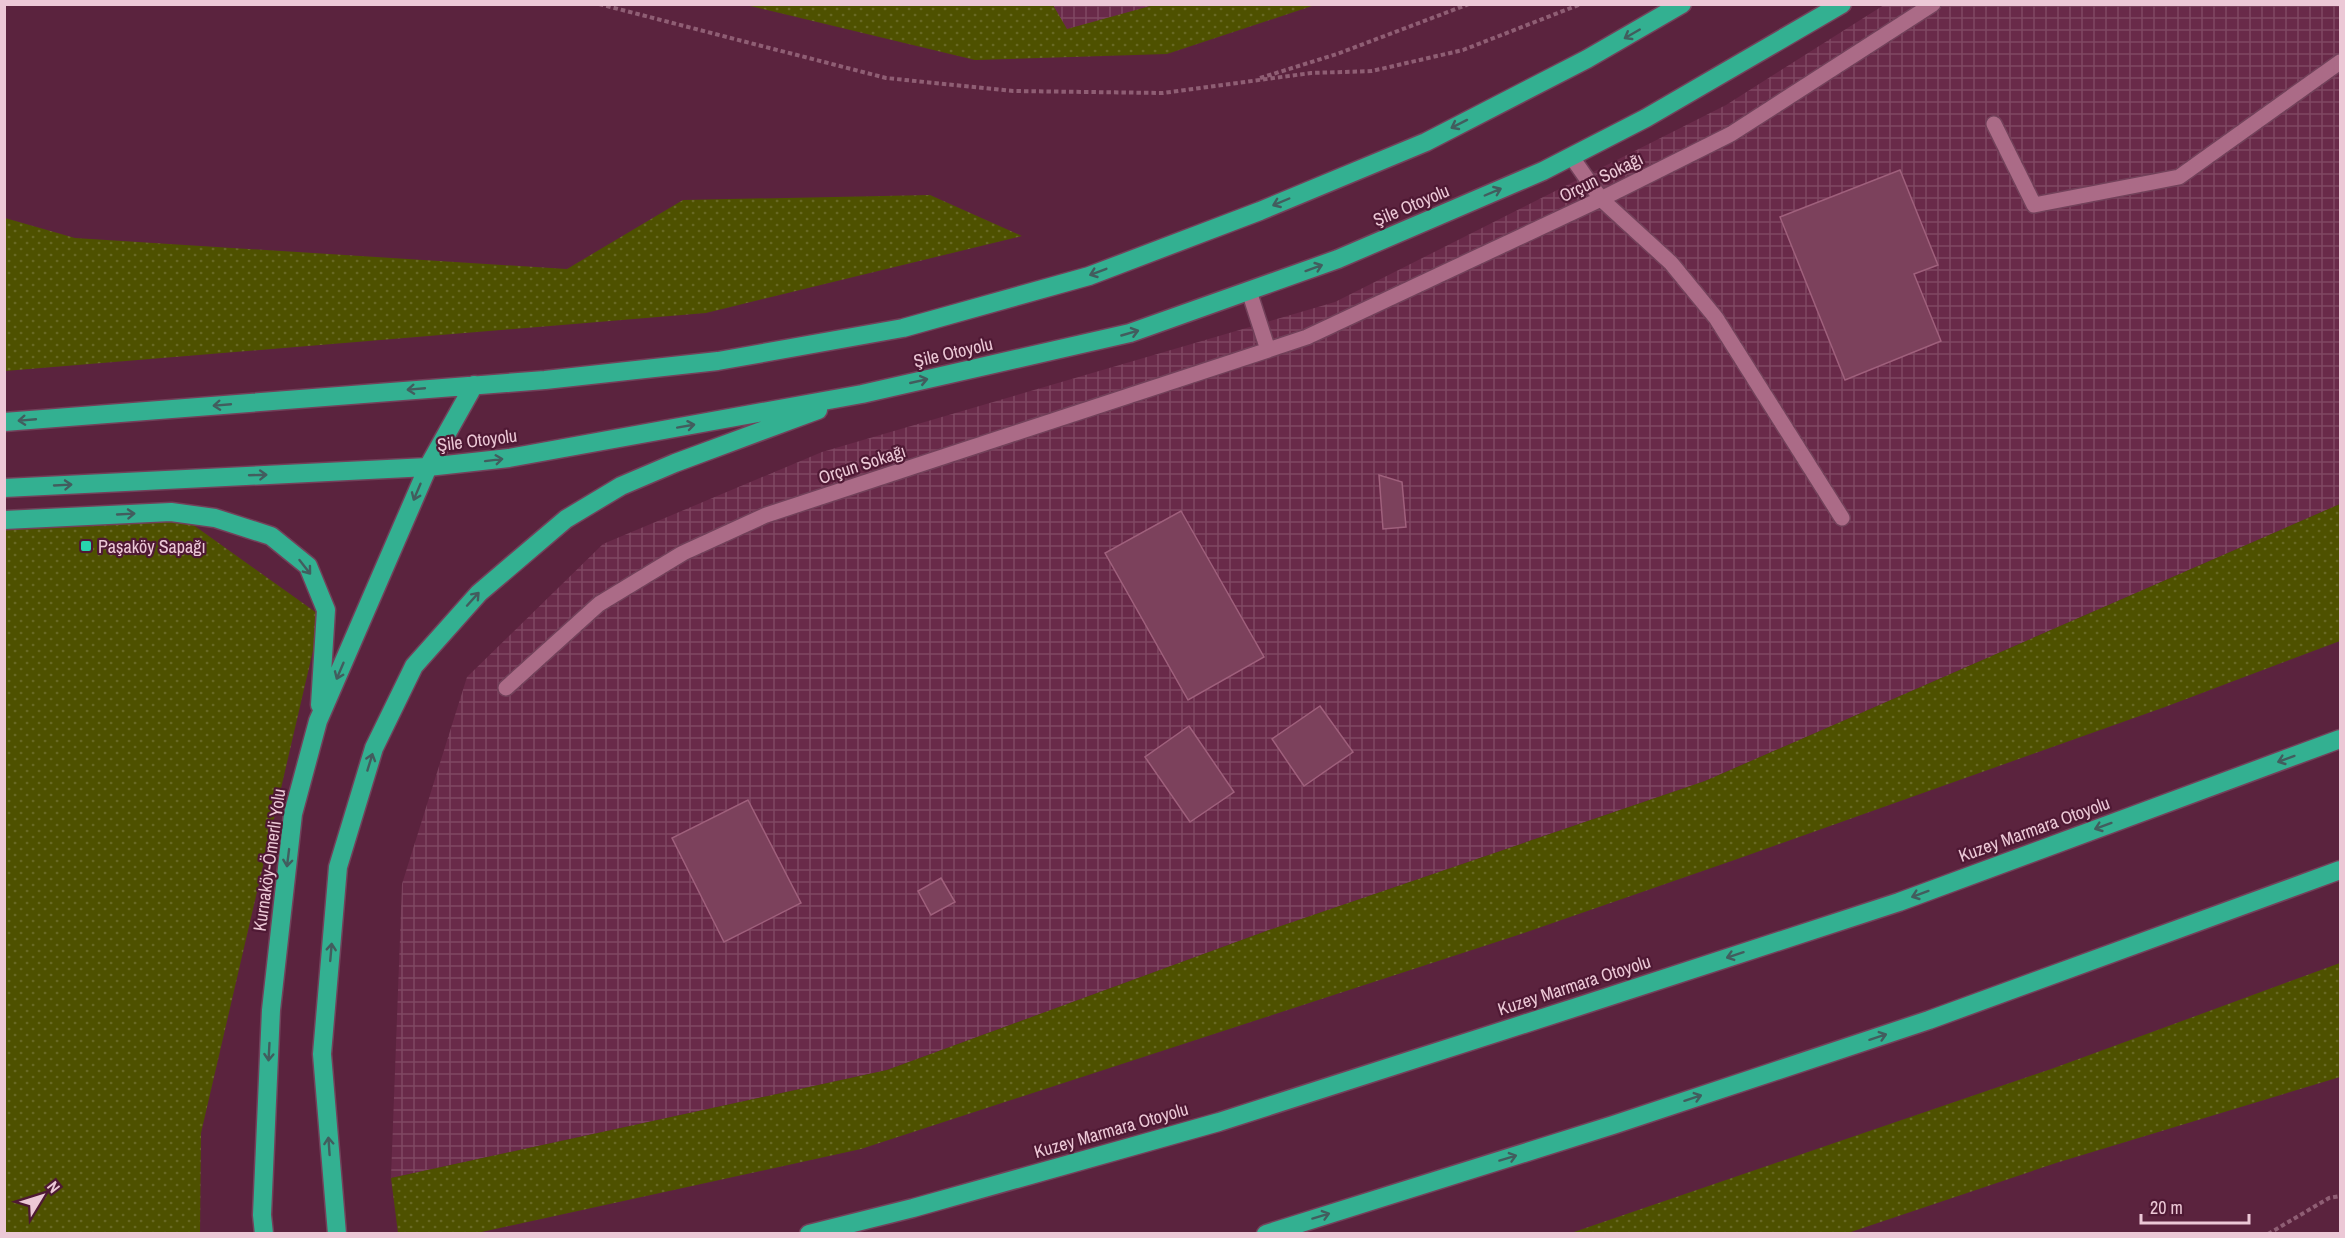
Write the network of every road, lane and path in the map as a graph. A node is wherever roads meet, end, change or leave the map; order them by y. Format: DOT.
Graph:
graph roads {
  1 [pos="599,4"];
  2 [pos="1469,4"];
  3 [pos="1581,4"];
  4 [pos="1682,4"];
  5 [pos="1842,4"];
  6 [pos="1933,4"];
  7 [pos="2340,62"];
  8 [pos="1249,81"];
  9 [pos="1994,124"];
  10 [pos="1571,156"];
  11 [pos="1601,199"];
  12 [pos="1249,291"];
  13 [pos="1268,350"];
  14 [pos="474,385"];
  15 [pos="862,394"];
  16 [pos="4,422"];
  17 [pos="428,467"];
  18 [pos="4,488"];
  19 [pos="1842,518"];
  20 [pos="4,520"];
  21 [pos="506,688"];
  22 [pos="318,721"];
  23 [pos="2340,739"];
  24 [pos="2340,870"];
  25 [pos="2340,1196"];
  26 [pos="263,1224"];
  27 [pos="337,1233"];
  28 [pos="809,1233"];
  29 [pos="1266,1233"];
  30 [pos="2268,1233"];
  1 -- 8 [label="path"];
  2 -- 8 [label="path"];
  3 -- 8 [label="path"];
  4 -- 14 [label="highway, Şile Otoyolu, one-way"];
  5 -- 10 [label="highway, Şile Otoyolu"];
  6 -- 11 [label="street, Orçun Sokağı"];
  7 -- 9 [label="street"];
  10 -- 11 [label="street"];
  12 -- 10 [label="highway, Şile Otoyolu, one-way"];
  11 -- 13 [label="street, Orçun Sokağı"];
  11 -- 19 [label="street"];
  12 -- 13 [label="street"];
  15 -- 12 [label="highway, Şile Otoyolu, one-way"];
  13 -- 21 [label="street, Orçun Sokağı"];
  14 -- 16 [label="highway, Şile Otoyolu, one-way"];
  14 -- 17 [label="highway, Kurnaköy-Ömerli Yolu"];
  17 -- 15 [label="highway, Şile Otoyolu, one-way"];
  27 -- 15 [label="highway, one-way"];
  18 -- 17 [label="highway, Şile Otoyolu, one-way"];
  17 -- 22 [label="highway, Kurnaköy-Ömerli Yolu, one-way"];
  20 -- 22 [label="highway, one-way"];
  22 -- 26 [label="highway, Kurnaköy-Ömerli Yolu, one-way"];
  23 -- 28 [label="highway, Kuzey Marmara Otoyolu, one-way"];
  29 -- 24 [label="highway, one-way"];
  25 -- 30 [label="path"];
}
